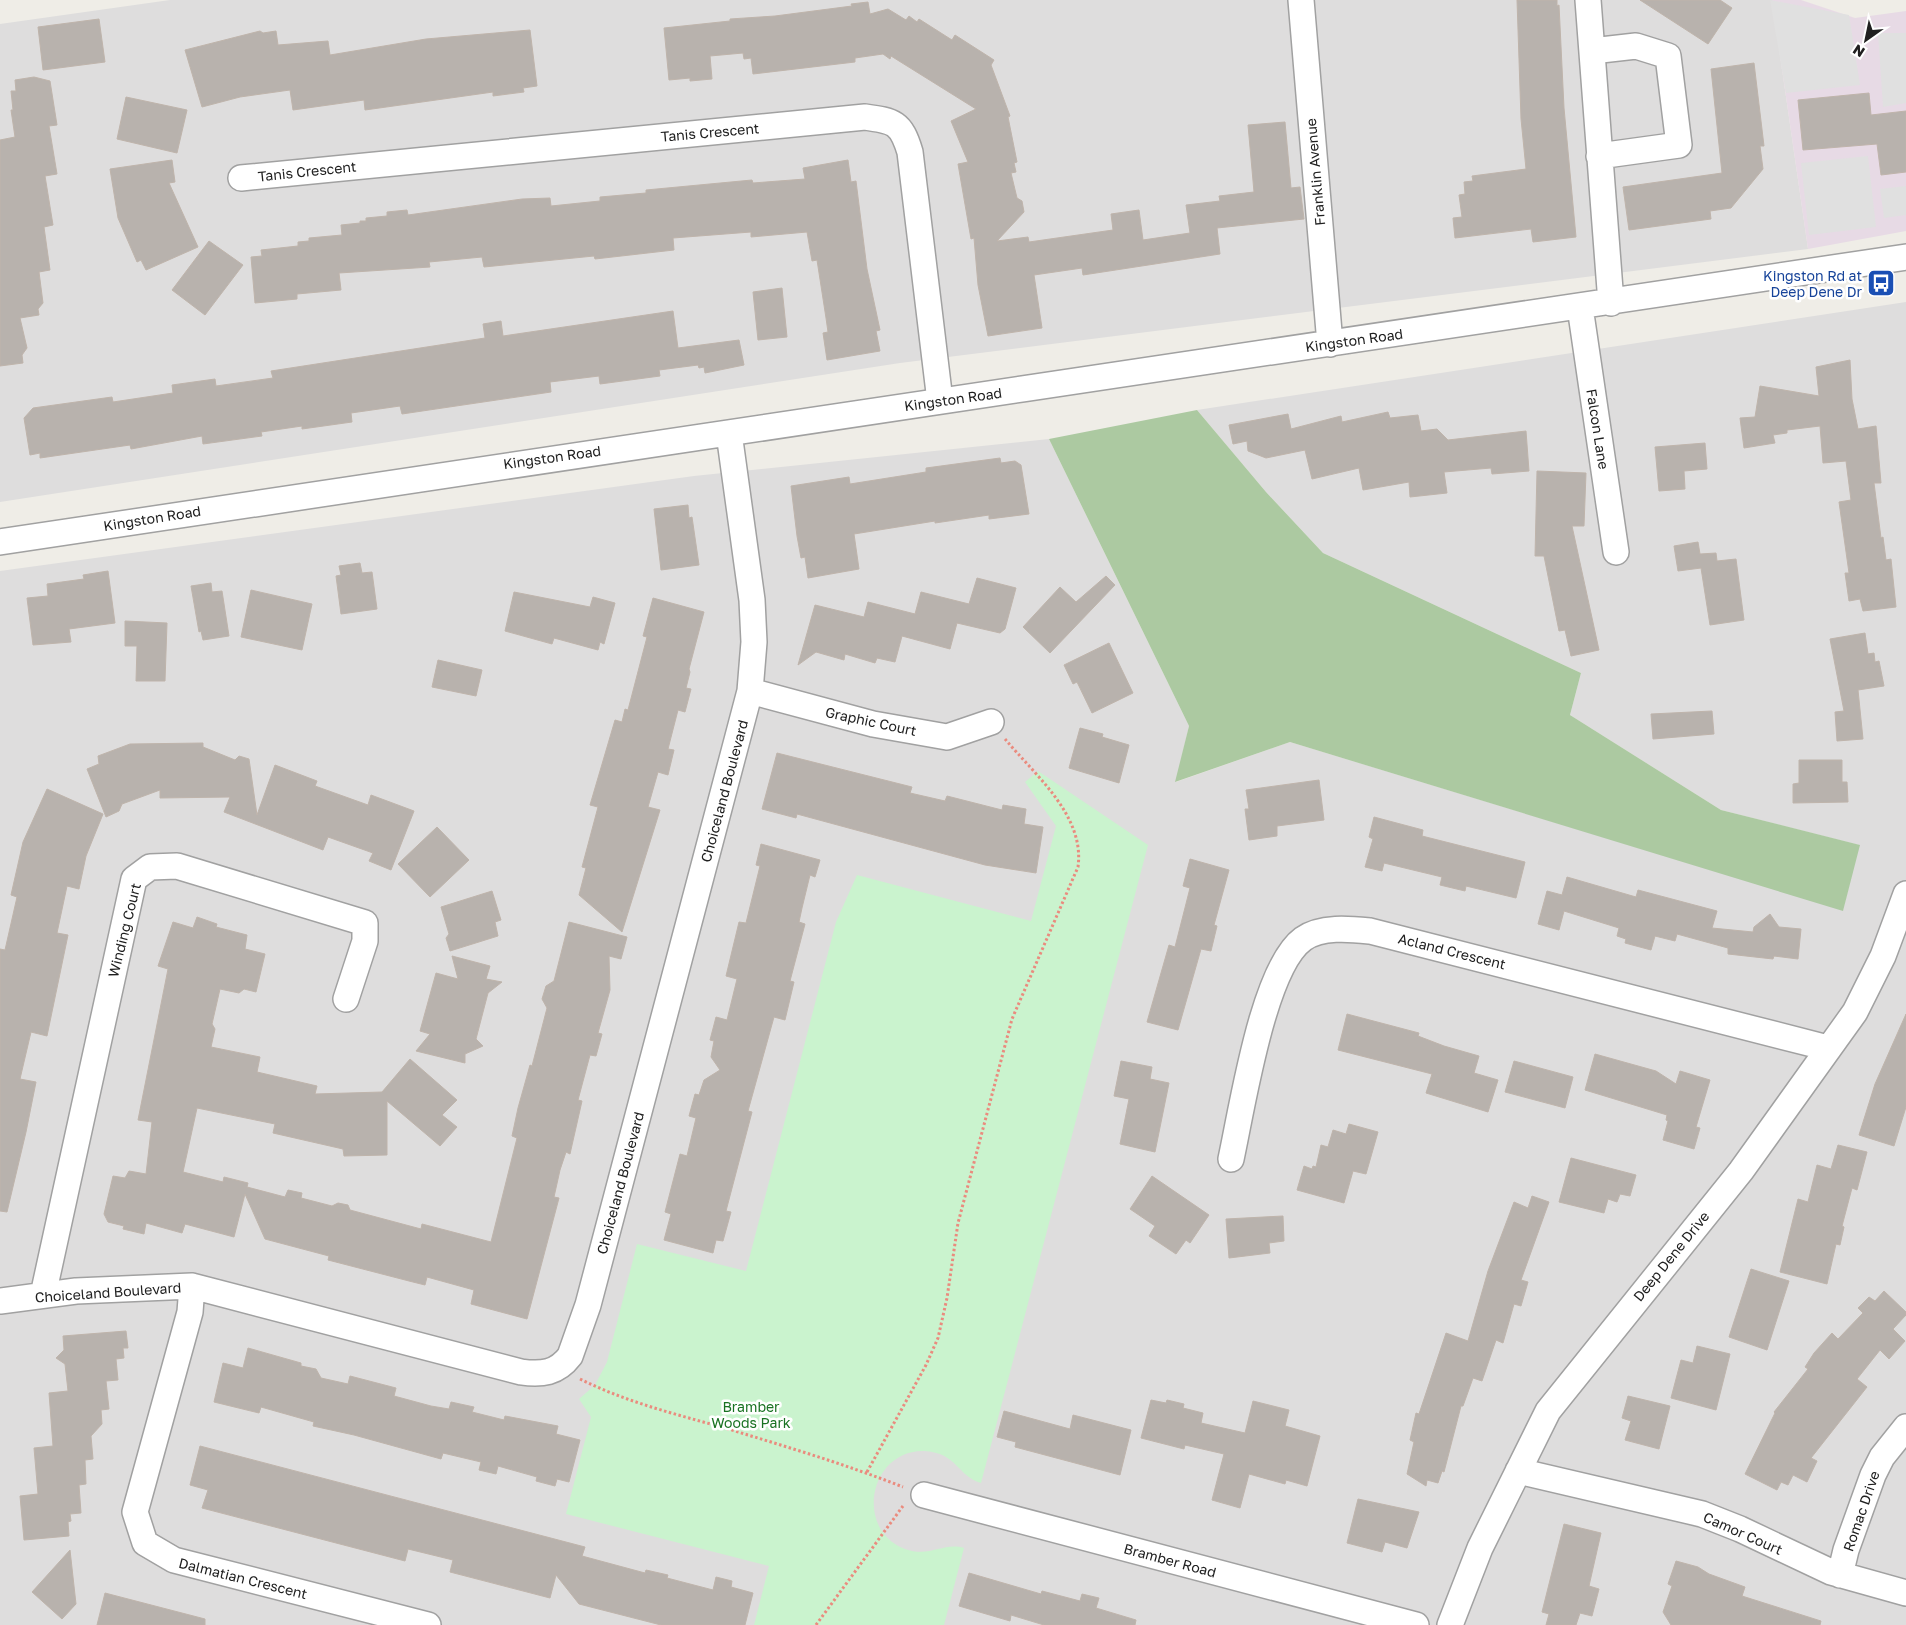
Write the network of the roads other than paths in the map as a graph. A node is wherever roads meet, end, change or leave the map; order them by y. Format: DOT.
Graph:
graph roads {
  1 [pos="1301,0"];
  2 [pos="1588,0"];
  3 [pos="1592,50"];
  4 [pos="1599,156"];
  5 [pos="241,178"];
  6 [pos="1906,257"];
  7 [pos="1611,303"];
  8 [pos="1580,307"];
  9 [pos="1330,344"];
  10 [pos="940,401"];
  11 [pos="729,433"];
  12 [pos="0,542"];
  13 [pos="1616,552"];
  14 [pos="750,691"];
  15 [pos="991,722"];
  16 [pos="1906,894"];
  17 [pos="346,998"];
  18 [pos="1828,1048"];
  19 [pos="1231,1159"];
  20 [pos="192,1286"];
  21 [pos="43,1295"];
  22 [pos="0,1301"];
  23 [pos="1906,1427"];
  24 [pos="1518,1471"];
  25 [pos="924,1495"];
  26 [pos="1840,1575"];
  27 [pos="1906,1593"];
  28 [pos="428,1625"];
  29 [pos="1416,1625"];
  30 [pos="1450,1625"];
  1 -- 9 [label="street, Franklin Avenue"];
  2 -- 3 [label="street"];
  3 -- 4 [label="street"];
  3 -- 4 [label="street"];
  4 -- 7 [label="street"];
  5 -- 10 [label="street, Tanis Crescent"];
  6 -- 7 [label="street, Kingston Road"];
  7 -- 8 [label="street, Kingston Road"];
  8 -- 9 [label="street, Kingston Road"];
  8 -- 13 [label="street, Falcon Lane"];
  9 -- 10 [label="street, Kingston Road"];
  10 -- 11 [label="street, Kingston Road"];
  11 -- 12 [label="street, Kingston Road"];
  11 -- 14 [label="street, Choiceland Boulevard"];
  14 -- 15 [label="street, Graphic Court"];
  14 -- 20 [label="street, Choiceland Boulevard"];
  16 -- 18 [label="street, Deep Dene Drive"];
  17 -- 21 [label="street, Winding Court"];
  18 -- 19 [label="street, Acland Crescent"];
  18 -- 24 [label="street, Deep Dene Drive"];
  20 -- 21 [label="street, Choiceland Boulevard"];
  20 -- 28 [label="street, Dalmatian Crescent"];
  21 -- 22 [label="street, Choiceland Boulevard"];
  23 -- 26 [label="street, Romac Drive"];
  24 -- 26 [label="street, Camor Court"];
  24 -- 30 [label="street, Deep Dene Drive"];
  25 -- 29 [label="street, Bramber Road"];
  26 -- 27 [label="street, Camor Court"];
}
